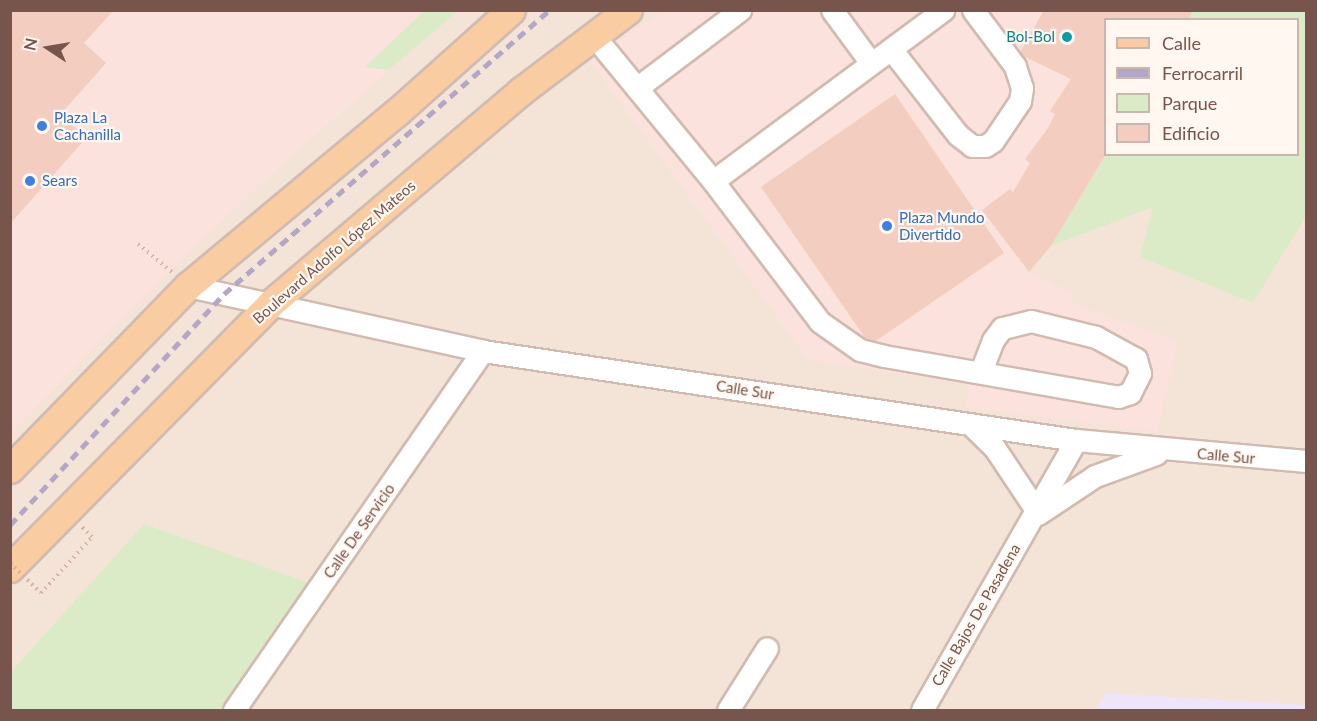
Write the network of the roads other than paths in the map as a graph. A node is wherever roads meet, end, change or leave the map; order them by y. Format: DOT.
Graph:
graph roads {
  1 [pos="511,10"];
  2 [pos="628,10"];
  3 [pos="740,10"];
  4 [pos="832,10"];
  5 [pos="943,10"];
  6 [pos="973,10"];
  7 [pos="594,36"];
  8 [pos="891,49"];
  9 [pos="871,63"];
  10 [pos="638,87"];
  11 [pos="713,181"];
  12 [pos="188,286"];
  13 [pos="270,304"];
  14 [pos="483,351"];
  15 [pos="981,372"];
  16 [pos="970,424"];
  17 [pos="1076,440"];
  18 [pos="1165,451"];
  19 [pos="1306,461"];
  20 [pos="10,469"];
  21 [pos="1033,515"];
  22 [pos="10,568"];
  23 [pos="767,648"];
  24 [pos="234,711"];
  25 [pos="728,711"];
  26 [pos="922,711"];
  1 -- 12 [label="main road"];
  2 -- 7 [label="main road, Boulevard Adolfo López Mateos"];
  3 -- 10 [label="street"];
  4 -- 9 [label="street"];
  5 -- 8 [label="street"];
  6 -- 8 [label="street"];
  7 -- 10 [label="street"];
  7 -- 13 [label="main road, Boulevard Adolfo López Mateos"];
  8 -- 9 [label="street"];
  9 -- 11 [label="street"];
  10 -- 11 [label="street"];
  11 -- 15 [label="street"];
  12 -- 13 [label="street, Calle Sur"];
  12 -- 20 [label="main road"];
  13 -- 14 [label="street, Calle Sur"];
  13 -- 22 [label="main road, Boulevard Adolfo López Mateos"];
  14 -- 16 [label="street, Calle Sur"];
  14 -- 24 [label="street, Calle De Servicio"];
  15 -- 15 [label="street"];
  16 -- 17 [label="street, Calle Sur"];
  16 -- 21 [label="street"];
  17 -- 18 [label="street, Calle Sur"];
  17 -- 21 [label="street, Calle Bajos De Pasadena"];
  18 -- 19 [label="street, Calle Sur"];
  18 -- 21 [label="street, Calle Bajos De Pasadena"];
  21 -- 26 [label="street, Calle Bajos De Pasadena"];
  23 -- 25 [label="street"];
}
